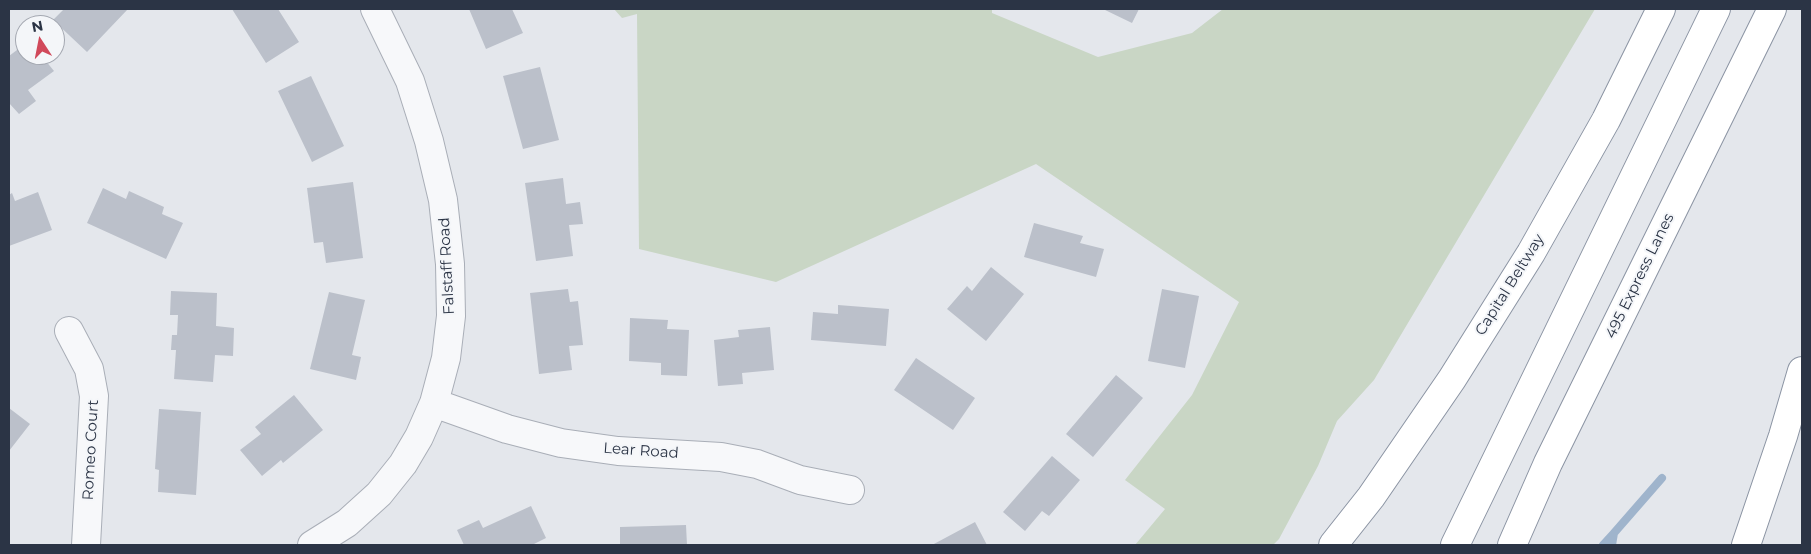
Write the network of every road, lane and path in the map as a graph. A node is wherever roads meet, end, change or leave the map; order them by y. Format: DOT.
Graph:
graph roads {
  1 [pos="375,9"];
  2 [pos="1661,9"];
  3 [pos="1716,9"];
  4 [pos="1772,9"];
  5 [pos="69,331"];
  6 [pos="1802,371"];
  7 [pos="434,403"];
  8 [pos="850,490"];
  9 [pos="86,545"];
  10 [pos="312,545"];
  11 [pos="1333,545"];
  12 [pos="1456,545"];
  13 [pos="1512,545"];
  14 [pos="1746,545"];
  1 -- 7 [label="street, Falstaff Road"];
  2 -- 11 [label="highway, Capital Beltway"];
  3 -- 12 [label="highway"];
  4 -- 13 [label="highway, 495 Express Lanes"];
  5 -- 9 [label="street, Romeo Court"];
  6 -- 14 [label="highway"];
  7 -- 8 [label="street, Lear Road"];
  7 -- 10 [label="street, Falstaff Road"];
}
